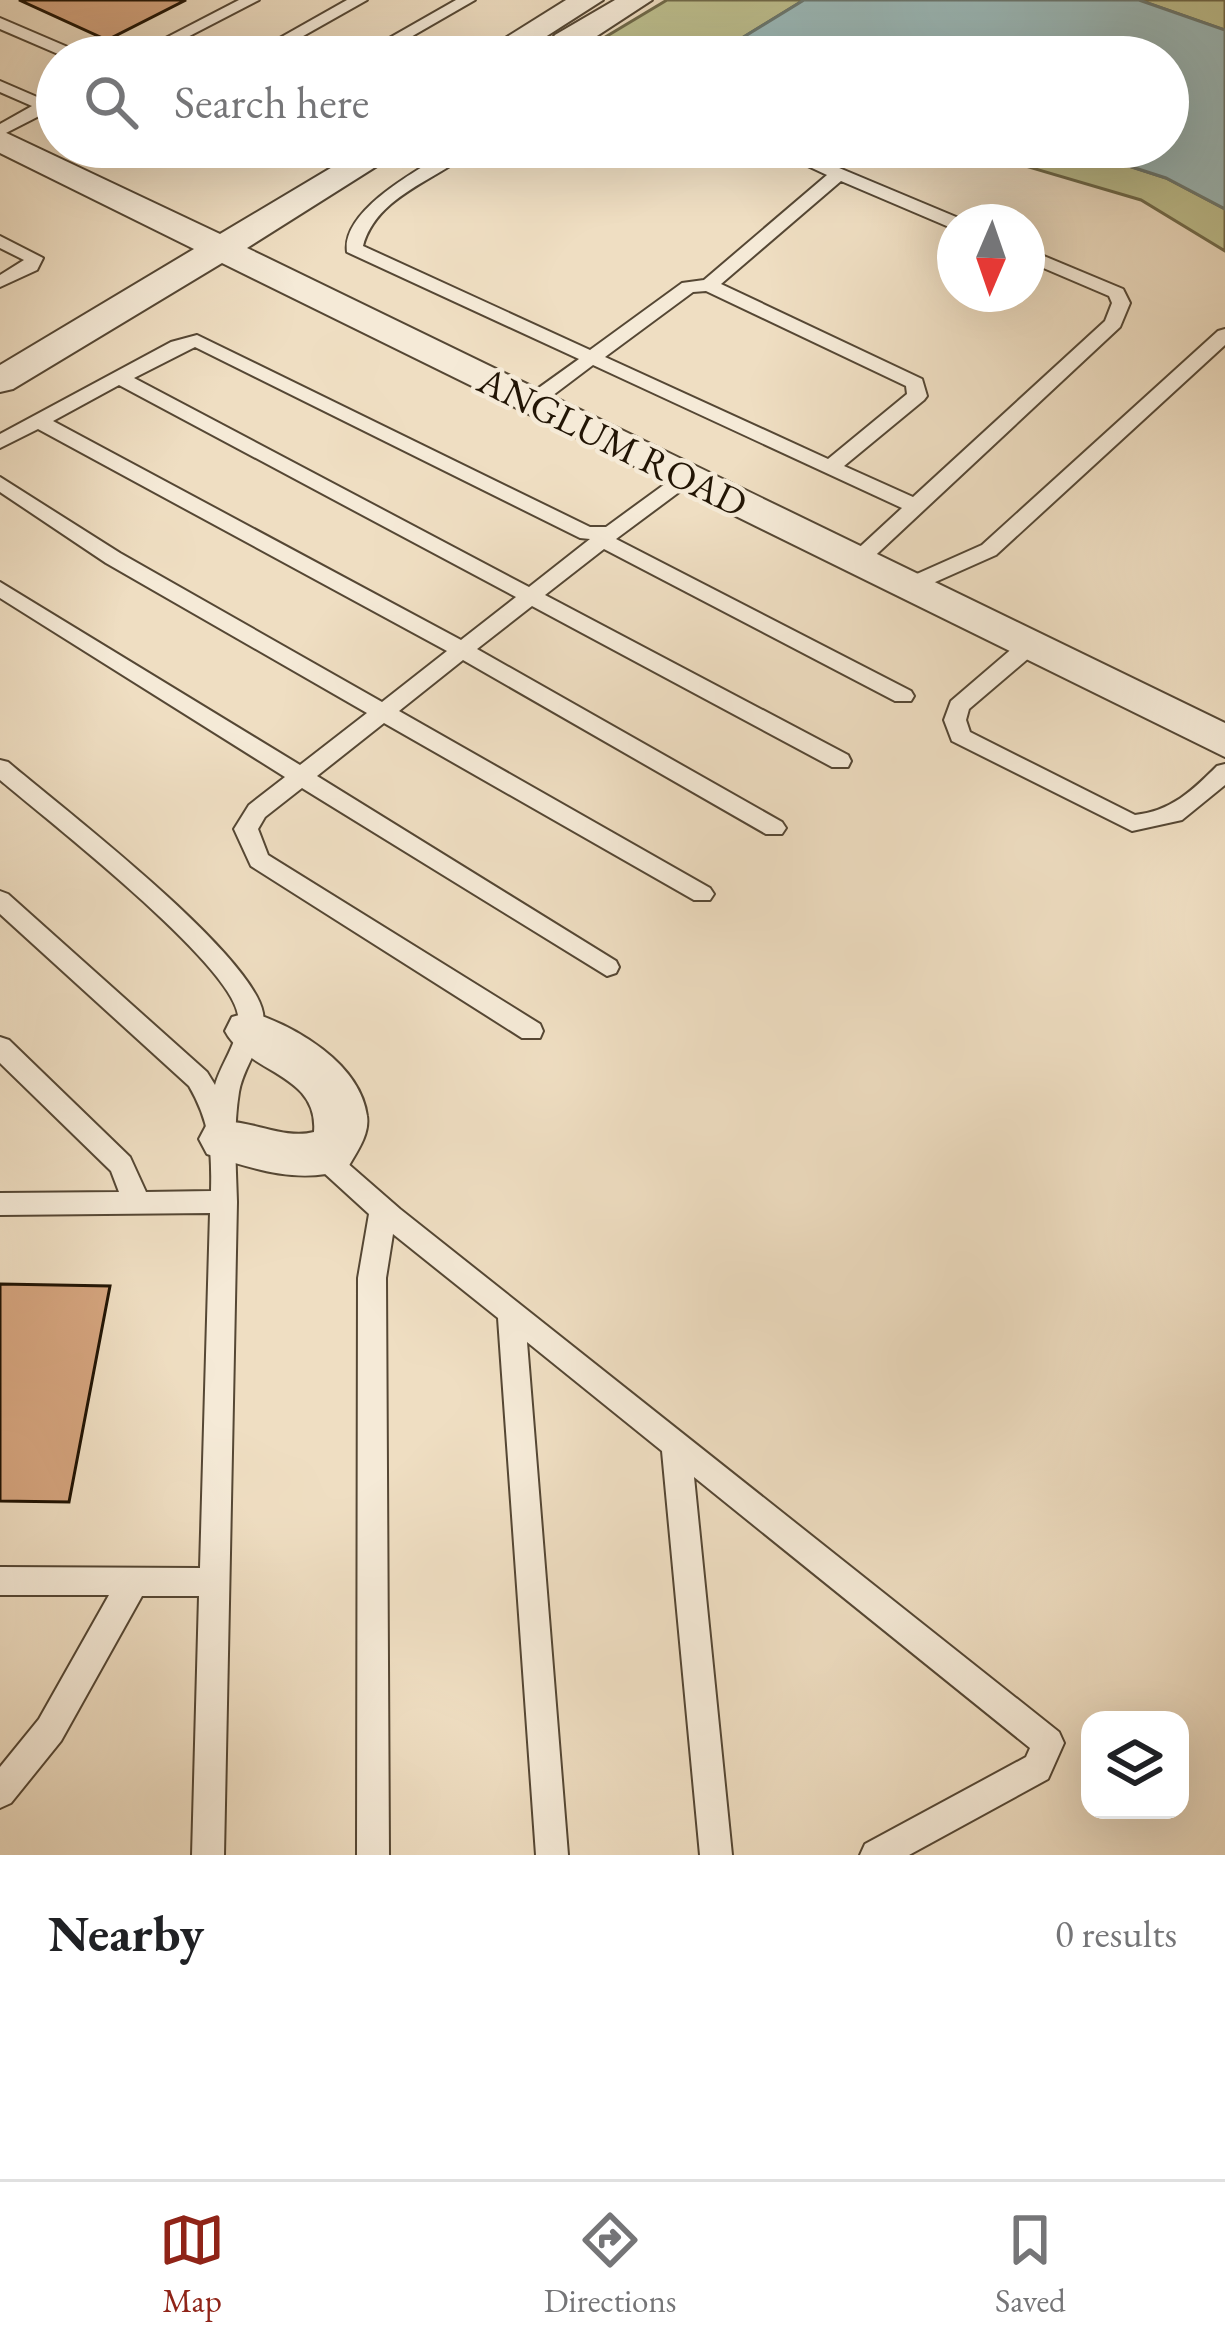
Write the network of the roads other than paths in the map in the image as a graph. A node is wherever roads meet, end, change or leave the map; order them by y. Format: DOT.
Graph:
graph roads {
  1 [pos="251,0"];
  2 [pos="358,0"];
  3 [pos="467,0"];
  4 [pos="588,0"];
  5 [pos="637,0"];
  6 [pos="0,23"];
  7 [pos="179,36"];
  8 [pos="292,36"];
  9 [pos="402,36"];
  10 [pos="526,36"];
  11 [pos="576,36"];
  12 [pos="36,39"];
  13 [pos="0,86"];
  14 [pos="36,100"];
  15 [pos="36,114"];
  16 [pos="0,131"];
  17 [pos="0,140"];
  18 [pos="36,157"];
  19 [pos="58,168"];
  20 [pos="307,168"];
  21 [pos="348,168"];
  22 [pos="436,168"];
  23 [pos="825,168"];
  24 [pos="839,174"];
  25 [pos="937,215"];
  26 [pos="206,240"];
  27 [pos="0,241"];
  28 [pos="1045,262"];
  29 [pos="0,282"];
  30 [pos="709,285"];
  31 [pos="1225,334"];
  32 [pos="0,346"];
  33 [pos="592,357"];
  34 [pos="120,378"];
  35 [pos="0,381"];
  36 [pos="533,401"];
  37 [pos="38,422"];
  38 [pos="0,442"];
  39 [pos="830,467"];
  40 [pos="687,478"];
  41 [pos="0,483"];
  42 [pos="914,505"];
  43 [pos="607,536"];
  44 [pos="857,561"];
  45 [pos="908,586"];
  46 [pos="0,589"];
  47 [pos="529,597"];
  48 [pos="1029,646"];
  49 [pos="462,650"];
  50 [pos="902,696"];
  51 [pos="385,710"];
  52 [pos="1225,742"];
  53 [pos="840,761"];
  54 [pos="0,768"];
  55 [pos="1225,772"];
  56 [pos="299,777"];
  57 [pos="774,828"];
  58 [pos="701,894"];
  59 [pos="0,900"];
  60 [pos="607,967"];
  61 [pos="250,1030"];
  62 [pos="531,1031"];
  63 [pos="0,1047"];
  64 [pos="224,1139"];
  65 [pos="321,1155"];
  66 [pos="136,1202"];
  67 [pos="224,1202"];
  68 [pos="0,1204"];
  69 [pos="383,1210"];
  70 [pos="511,1312"];
  71 [pos="676,1444"];
  72 [pos="0,1581"];
  73 [pos="133,1582"];
  74 [pos="214,1582"];
  75 [pos="0,1792"];
  76 [pos="208,1855"];
  77 [pos="373,1855"];
  78 [pos="552,1855"];
  79 [pos="716,1855"];
  80 [pos="876,1855"];
  1 -- 7 [label="lane"];
  2 -- 8 [label="lane"];
  3 -- 9 [label="lane"];
  4 -- 10 [label="street"];
  5 -- 11 [label="street"];
  6 -- 12 [label="lane"];
  13 -- 14 [label="lane"];
  15 -- 16 [label="lane"];
  17 -- 18 [label="street, ANGLUM ROAD"];
  19 -- 26 [label="street, ANGLUM ROAD"];
  20 -- 26 [label="street"];
  21 -- 26 [label="street"];
  22 -- 33 [label="lane"];
  23 -- 24 [label="lane"];
  24 -- 25 [label="lane"];
  24 -- 30 [label="lane"];
  26 -- 32 [label="street"];
  26 -- 35 [label="street"];
  26 -- 36 [label="street, ANGLUM ROAD"];
  27 -- 29 [label="lane"];
  28 -- 42 [label="lane"];
  30 -- 33 [label="lane"];
  30 -- 39 [label="lane"];
  31 -- 45 [label="lane"];
  33 -- 36 [label="lane"];
  33 -- 39 [label="lane"];
  34 -- 37 [label="lane"];
  34 -- 43 [label="lane"];
  34 -- 47 [label="lane"];
  36 -- 40 [label="street, ANGLUM ROAD"];
  37 -- 38 [label="lane"];
  37 -- 49 [label="lane"];
  39 -- 42 [label="lane"];
  40 -- 43 [label="lane"];
  40 -- 44 [label="street, ANGLUM ROAD"];
  41 -- 51 [label="lane"];
  42 -- 44 [label="lane"];
  43 -- 47 [label="lane"];
  43 -- 50 [label="lane"];
  44 -- 45 [label="street, ANGLUM ROAD"];
  45 -- 48 [label="street, ANGLUM ROAD"];
  46 -- 56 [label="lane"];
  47 -- 49 [label="lane"];
  47 -- 53 [label="lane"];
  48 -- 52 [label="street, ANGLUM ROAD"];
  48 -- 55 [label="lane"];
  49 -- 51 [label="lane"];
  49 -- 57 [label="lane"];
  51 -- 56 [label="lane"];
  51 -- 58 [label="lane"];
  54 -- 61 [label="lane"];
  56 -- 60 [label="lane"];
  56 -- 62 [label="lane"];
  59 -- 64 [label="lane"];
  61 -- 64 [label="lane"];
  61 -- 65 [label="street"];
  63 -- 66 [label="lane"];
  64 -- 65 [label="street"];
  64 -- 67 [label="lane"];
  65 -- 69 [label="lane"];
  66 -- 67 [label="lane"];
  66 -- 68 [label="lane"];
  67 -- 74 [label="lane"];
  69 -- 70 [label="lane"];
  69 -- 77 [label="lane"];
  70 -- 71 [label="lane"];
  70 -- 78 [label="lane"];
  71 -- 79 [label="lane"];
  71 -- 80 [label="lane"];
  72 -- 73 [label="lane"];
  73 -- 74 [label="lane"];
  73 -- 75 [label="lane"];
  74 -- 76 [label="lane"];
}
